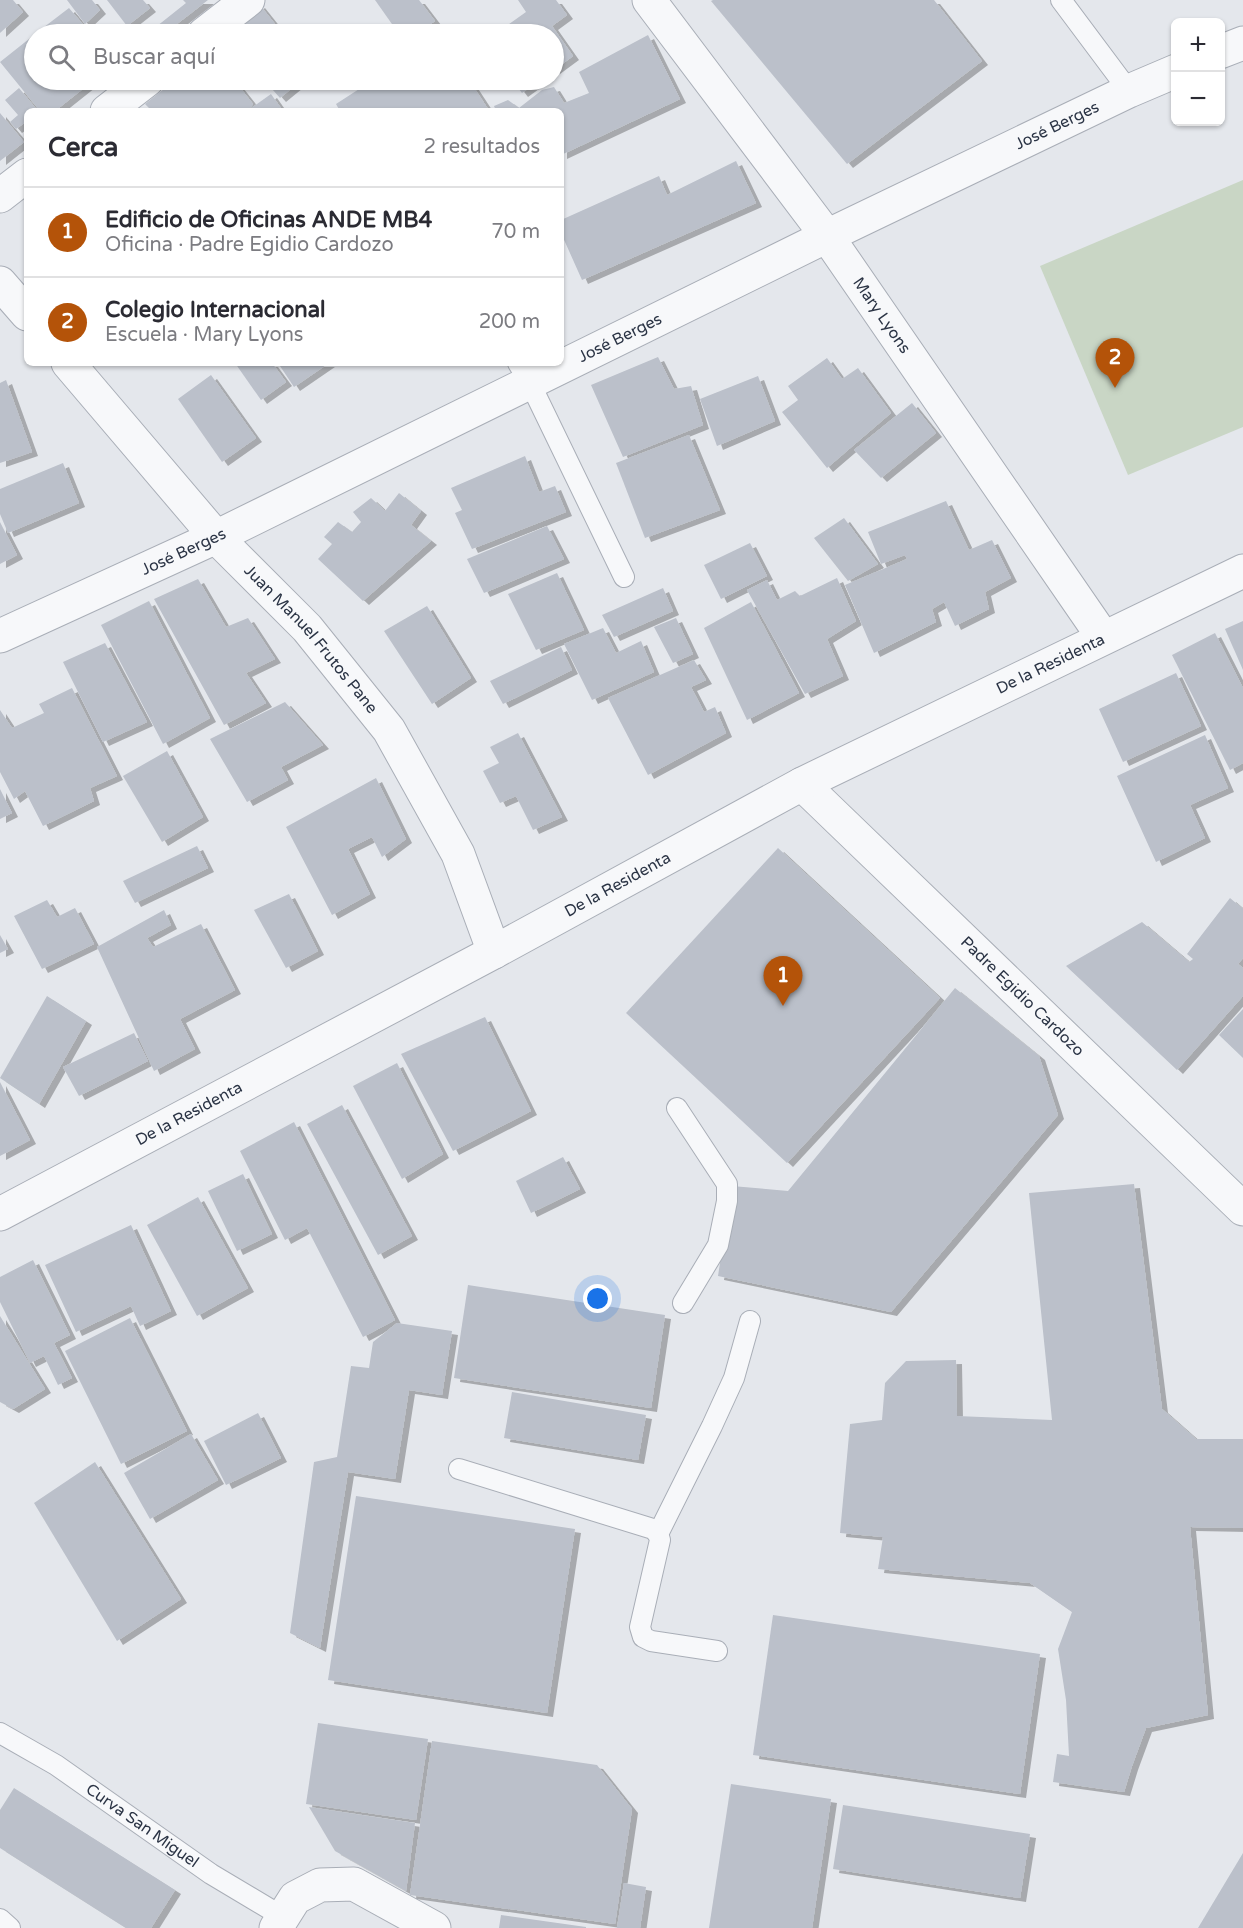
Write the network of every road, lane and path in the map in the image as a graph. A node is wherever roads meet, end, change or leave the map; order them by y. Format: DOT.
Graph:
graph roads {
  1 [pos="248,0"];
  2 [pos="649,0"];
  3 [pos="1061,0"];
  4 [pos="217,24"];
  5 [pos="1243,43"];
  6 [pos="1225,50"];
  7 [pos="1174,72"];
  8 [pos="134,90"];
  9 [pos="1129,91"];
  10 [pos="111,108"];
  11 [pos="24,177"];
  12 [pos="0,196"];
  13 [pos="827,236"];
  14 [pos="0,283"];
  15 [pos="24,311"];
  16 [pos="564,355"];
  17 [pos="71,366"];
  18 [pos="539,366"];
  19 [pos="524,373"];
  20 [pos="216,537"];
  21 [pos="624,577"];
  22 [pos="1240,578"];
  23 [pos="0,636"];
  24 [pos="1103,638"];
  25 [pos="802,784"];
  26 [pos="494,952"];
  27 [pos="677,1108"];
  28 [pos="1243,1209"];
  29 [pos="0,1214"];
  30 [pos="683,1303"];
  31 [pos="750,1321"];
  32 [pos="459,1469"];
  33 [pos="658,1534"];
  34 [pos="717,1651"];
  35 [pos="0,1733"];
  36 [pos="0,1919"];
  37 [pos="279,1922"];
  38 [pos="10,1928"];
  39 [pos="434,1928"];
  1 -- 4 [label="street"];
  2 -- 13 [label="street, Mary Lyons"];
  3 -- 9 [label="lane"];
  5 -- 6 [label="street"];
  7 -- 9 [label="street, José Berges"];
  8 -- 10 [label="street"];
  9 -- 13 [label="street, José Berges"];
  11 -- 12 [label="street"];
  13 -- 16 [label="street, José Berges"];
  13 -- 24 [label="street, Mary Lyons"];
  14 -- 15 [label="street"];
  17 -- 20 [label="street, Juan Manuel Frutos Pane"];
  18 -- 19 [label="street, José Berges"];
  19 -- 20 [label="street, José Berges"];
  19 -- 21 [label="lane"];
  20 -- 23 [label="street, José Berges"];
  20 -- 26 [label="street, Juan Manuel Frutos Pane"];
  22 -- 24 [label="street, De la Residenta"];
  24 -- 25 [label="street, De la Residenta"];
  25 -- 26 [label="street, De la Residenta"];
  25 -- 28 [label="street, Padre Egidio Cardozo"];
  26 -- 29 [label="street, De la Residenta"];
  27 -- 30 [label="lane"];
  31 -- 33 [label="lane"];
  32 -- 33 [label="lane"];
  33 -- 34 [label="lane"];
  35 -- 37 [label="lane, Curva San Miguel"];
  36 -- 38 [label="lane"];
  37 -- 39 [label="street"];
}
